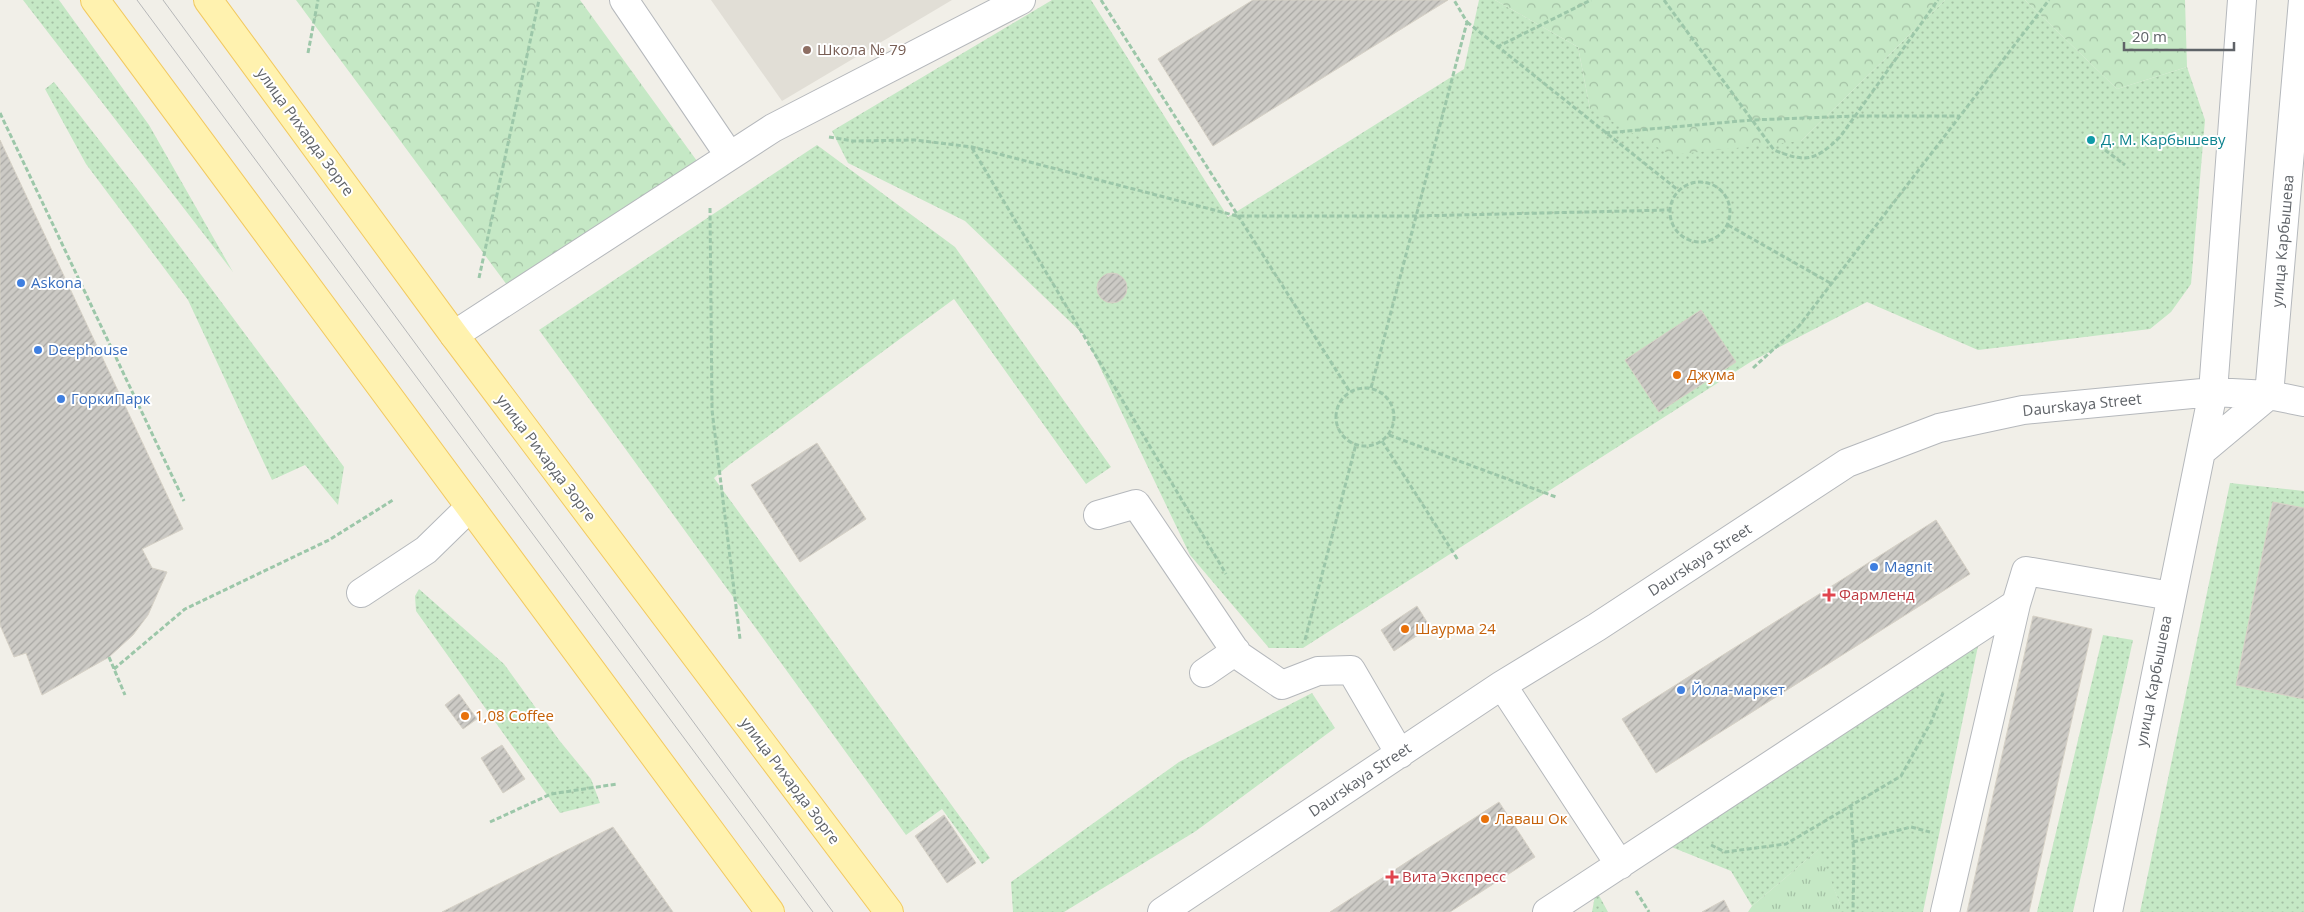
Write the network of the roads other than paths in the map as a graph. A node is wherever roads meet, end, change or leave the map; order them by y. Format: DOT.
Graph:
graph roads {
  1 [pos="95,0"];
  2 [pos="208,0"];
  3 [pos="624,0"];
  4 [pos="1022,0"];
  5 [pos="2242,0"];
  6 [pos="2303,0"];
  7 [pos="2297,160"];
  8 [pos="719,162"];
  9 [pos="454,336"];
  10 [pos="2213,392"];
  11 [pos="2269,395"];
  12 [pos="2304,402"];
  13 [pos="2202,451"];
  14 [pos="470,506"];
  15 [pos="1098,515"];
  16 [pos="361,593"];
  17 [pos="2171,596"];
  18 [pos="2016,604"];
  19 [pos="1236,651"];
  20 [pos="1204,673"];
  21 [pos="1502,685"];
  22 [pos="1400,754"];
  23 [pos="1620,865"];
  24 [pos="1195,903"];
  25 [pos="770,912"];
  26 [pos="889,912"];
  27 [pos="1162,912"];
  28 [pos="1547,912"];
  29 [pos="1946,912"];
  30 [pos="2108,912"];
  1 -- 14 [label="main road"];
  2 -- 9 [label="main road, улица Рихарда Зорге"];
  3 -- 8 [label="street"];
  4 -- 8 [label="street"];
  5 -- 10 [label="street, улица Карбышева"];
  6 -- 7 [label="street, улица Карбышева"];
  7 -- 11 [label="street, улица Карбышева"];
  8 -- 9 [label="street"];
  9 -- 26 [label="main road, улица Рихарда Зорге"];
  10 -- 11 [label="street, Daurskaya Street"];
  10 -- 13 [label="street, улица Карбышева"];
  10 -- 21 [label="street, Daurskaya Street"];
  11 -- 12 [label="street, Daurskaya Street"];
  11 -- 13 [label="street"];
  13 -- 17 [label="street, улица Карбышева"];
  14 -- 16 [label="street"];
  14 -- 25 [label="main road"];
  15 -- 19 [label="street"];
  17 -- 18 [label="street"];
  17 -- 30 [label="street, улица Карбышева"];
  18 -- 23 [label="street"];
  18 -- 29 [label="street"];
  19 -- 20 [label="street"];
  19 -- 22 [label="street"];
  21 -- 22 [label="street, Daurskaya Street"];
  21 -- 23 [label="street"];
  22 -- 24 [label="street, Daurskaya Street"];
  23 -- 28 [label="street"];
  24 -- 27 [label="street, Daurskaya Street"];
}
